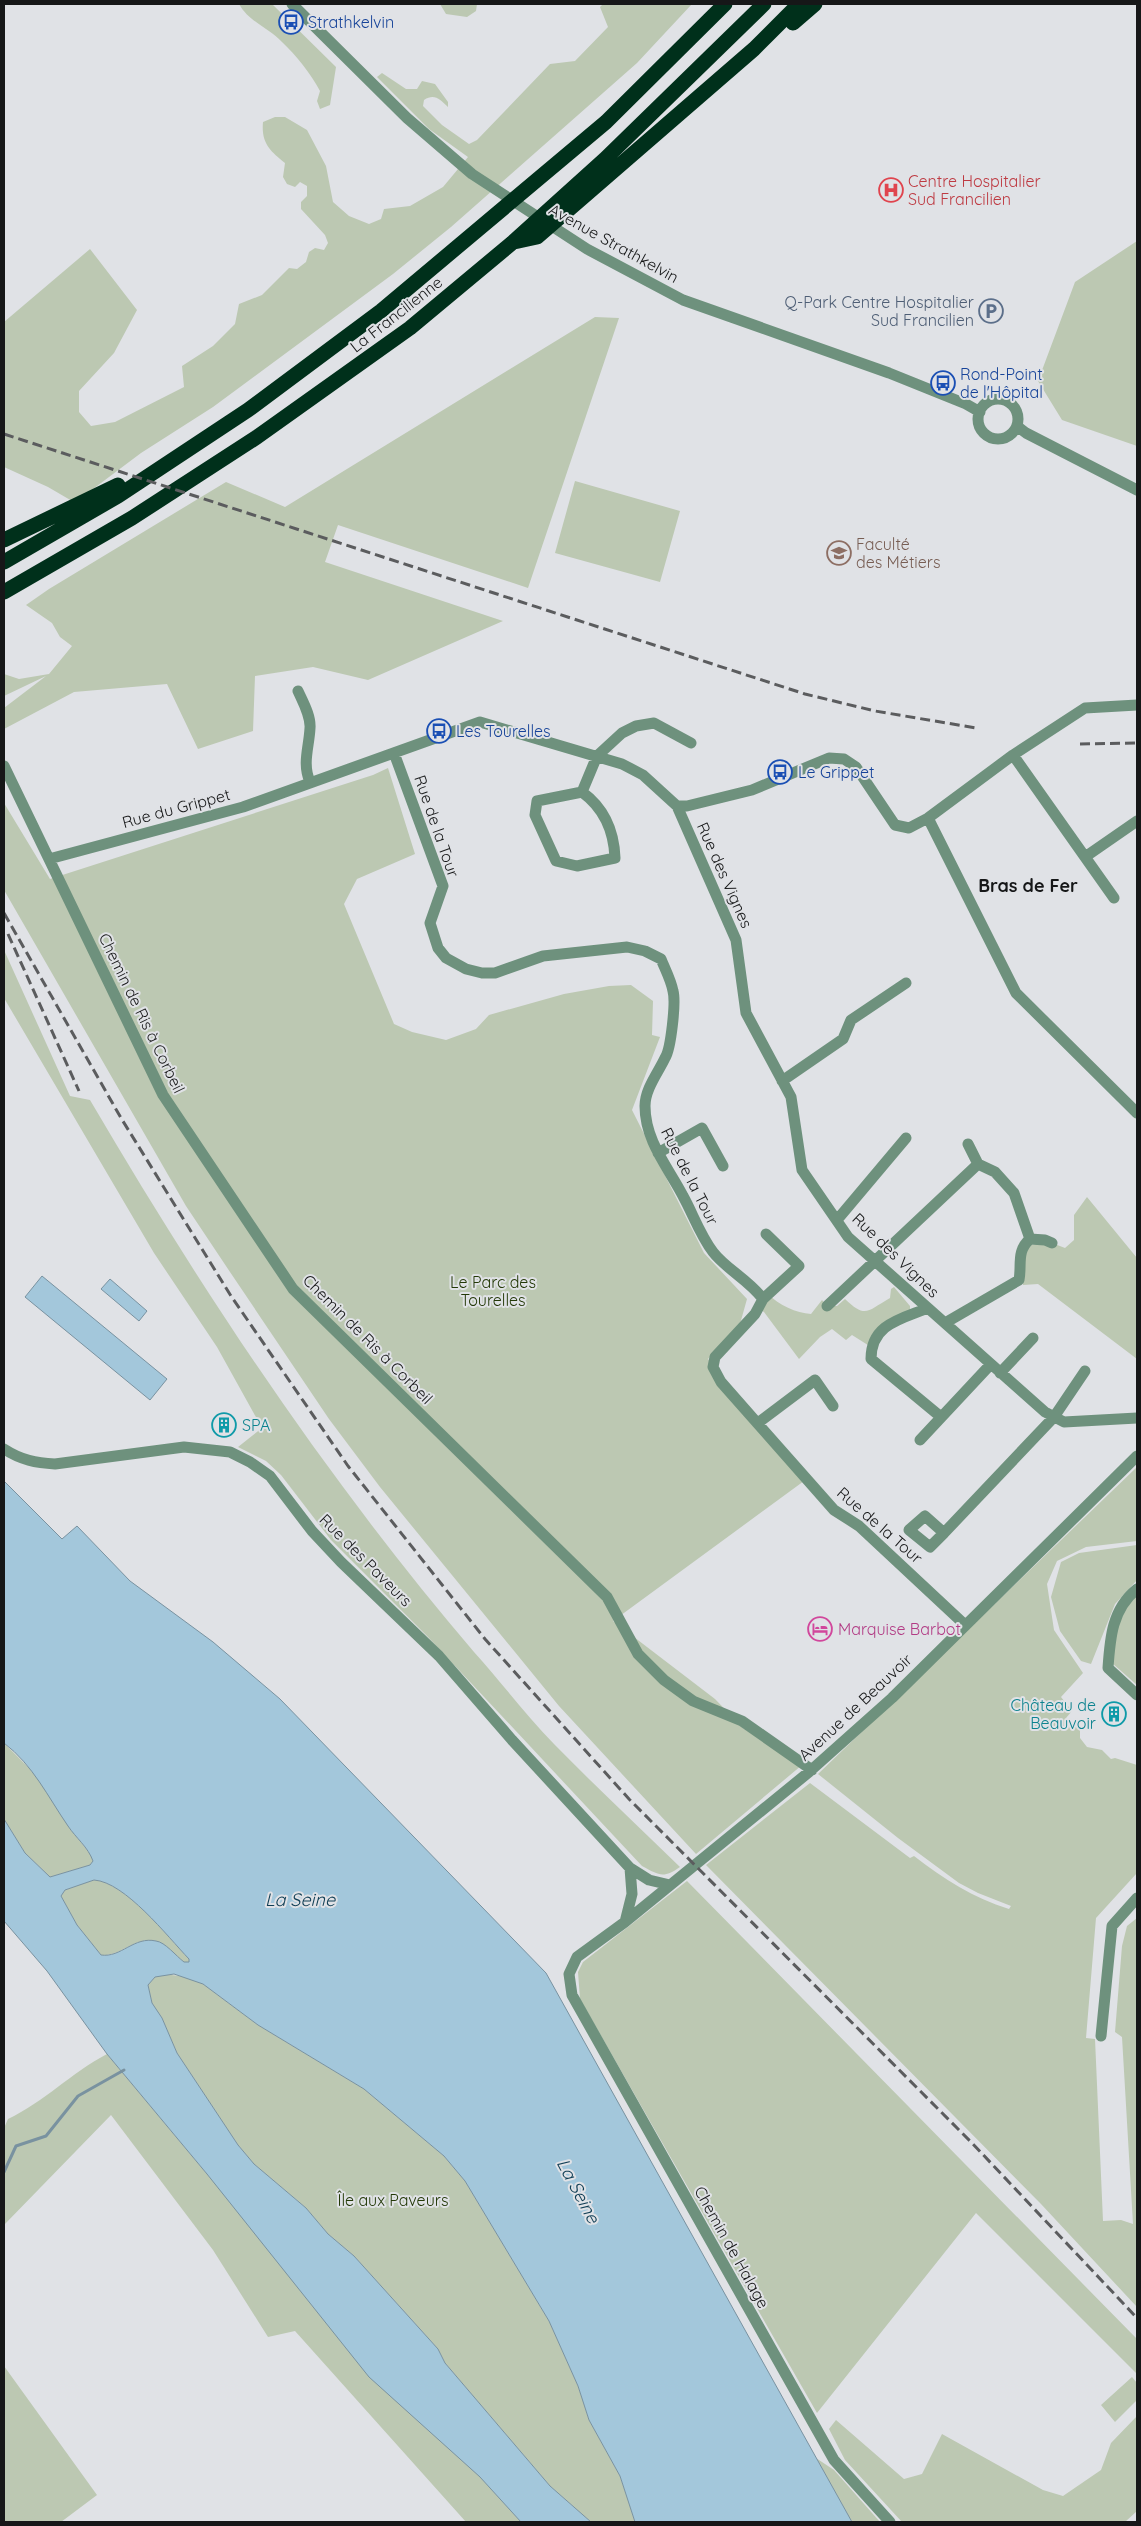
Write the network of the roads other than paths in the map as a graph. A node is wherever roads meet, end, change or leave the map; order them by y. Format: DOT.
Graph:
graph roads {
  1 [pos="292,4"];
  2 [pos="725,4"];
  3 [pos="764,4"];
  4 [pos="799,4"];
  5 [pos="815,4"];
  6 [pos="754,49"];
  7 [pos="512,243"];
  8 [pos="980,412"];
  9 [pos="1017,426"];
  10 [pos="171,460"];
  11 [pos="1137,490"];
  12 [pos="4,540"];
  13 [pos="4,562"];
  14 [pos="4,592"];
  15 [pos="298,691"];
  16 [pos="1137,705"];
  17 [pos="691,744"];
  18 [pos="394,753"];
  19 [pos="1013,755"];
  20 [pos="597,756"];
  21 [pos="4,766"];
  22 [pos="310,782"];
  23 [pos="582,792"];
  24 [pos="677,806"];
  25 [pos="928,818"];
  26 [pos="1137,821"];
  27 [pos="1086,857"];
  28 [pos="49,859"];
  29 [pos="1114,898"];
  30 [pos="906,983"];
  31 [pos="782,1081"];
  32 [pos="1137,1113"];
  33 [pos="906,1138"];
  34 [pos="968,1144"];
  35 [pos="658,1153"];
  36 [pos="978,1164"];
  37 [pos="723,1166"];
  38 [pos="837,1220"];
  39 [pos="766,1234"];
  40 [pos="1030,1240"];
  41 [pos="1052,1243"];
  42 [pos="874,1259"];
  43 [pos="763,1299"];
  44 [pos="827,1306"];
  45 [pos="928,1308"];
  46 [pos="945,1323"];
  47 [pos="1033,1338"];
  48 [pos="991,1364"];
  49 [pos="1085,1371"];
  50 [pos="1000,1373"];
  51 [pos="833,1406"];
  52 [pos="941,1417"];
  53 [pos="1054,1417"];
  54 [pos="1137,1418"];
  55 [pos="758,1423"];
  56 [pos="920,1440"];
  57 [pos="4,1449"];
  58 [pos="1137,1456"];
  59 [pos="944,1533"];
  60 [pos="1137,1589"];
  61 [pos="964,1624"];
  62 [pos="1137,1694"];
  63 [pos="812,1770"];
  64 [pos="630,1868"];
  65 [pos="670,1885"];
  66 [pos="1137,1898"];
  67 [pos="625,1922"];
  68 [pos="570,1974"];
  69 [pos="1101,2036"];
  70 [pos="890,2522"];
  1 -- 8 [label="street, Avenue Strathkelvin"];
  2 -- 10 [label="highway, La Francilienne"];
  3 -- 7 [label="highway, La Francilienne"];
  4 -- 6 [label="highway"];
  5 -- 6 [label="highway"];
  6 -- 7 [label="highway"];
  7 -- 14 [label="highway, La Francilienne"];
  8 -- 9 [label="street"];
  8 -- 9 [label="street"];
  9 -- 11 [label="street"];
  10 -- 12 [label="highway"];
  10 -- 13 [label="highway, La Francilienne"];
  15 -- 22 [label="street"];
  16 -- 19 [label="street"];
  17 -- 20 [label="street"];
  18 -- 20 [label="street, Rue du Grippet"];
  18 -- 22 [label="street, Rue du Grippet"];
  18 -- 35 [label="street, Rue de la Tour"];
  19 -- 25 [label="street"];
  19 -- 27 [label="street"];
  20 -- 23 [label="street"];
  20 -- 24 [label="street, Rue du Grippet"];
  21 -- 28 [label="street, Chemin de Ris à Corbeil"];
  22 -- 28 [label="street, Rue du Grippet"];
  23 -- 23 [label="street"];
  24 -- 25 [label="street"];
  24 -- 31 [label="street, Rue des Vignes"];
  25 -- 32 [label="street"];
  26 -- 27 [label="street"];
  27 -- 29 [label="street"];
  28 -- 63 [label="street, Chemin de Ris à Corbeil"];
  30 -- 31 [label="street"];
  31 -- 38 [label="street, Rue des Vignes"];
  33 -- 38 [label="street"];
  34 -- 36 [label="street"];
  35 -- 37 [label="street"];
  35 -- 43 [label="street, Rue de la Tour"];
  36 -- 40 [label="street"];
  36 -- 42 [label="street"];
  38 -- 42 [label="street, Rue des Vignes"];
  39 -- 43 [label="street"];
  40 -- 41 [label="street"];
  40 -- 46 [label="street"];
  42 -- 44 [label="street"];
  42 -- 45 [label="street, Rue des Vignes"];
  43 -- 55 [label="street, Rue de la Tour"];
  45 -- 46 [label="street, Rue des Vignes"];
  45 -- 52 [label="street"];
  46 -- 48 [label="street, Rue des Vignes"];
  47 -- 50 [label="street"];
  48 -- 50 [label="street, Rue des Vignes"];
  48 -- 52 [label="street"];
  49 -- 53 [label="street"];
  50 -- 53 [label="street, Rue des Vignes"];
  51 -- 55 [label="street"];
  52 -- 56 [label="street"];
  53 -- 54 [label="street, Rue des Vignes"];
  53 -- 59 [label="street"];
  55 -- 61 [label="street, Rue de la Tour"];
  57 -- 64 [label="street, Rue des Paveurs"];
  58 -- 61 [label="street, Avenue de Beauvoir"];
  60 -- 62 [label="street"];
  61 -- 63 [label="street, Avenue de Beauvoir"];
  63 -- 65 [label="street, Avenue de Beauvoir"];
  64 -- 65 [label="street, Rue des Paveurs"];
  64 -- 67 [label="street"];
  65 -- 67 [label="street, Avenue de Beauvoir"];
  66 -- 69 [label="street"];
  67 -- 68 [label="street, Avenue de Beauvoir"];
  68 -- 70 [label="street, Chemin de Halage"];
}
